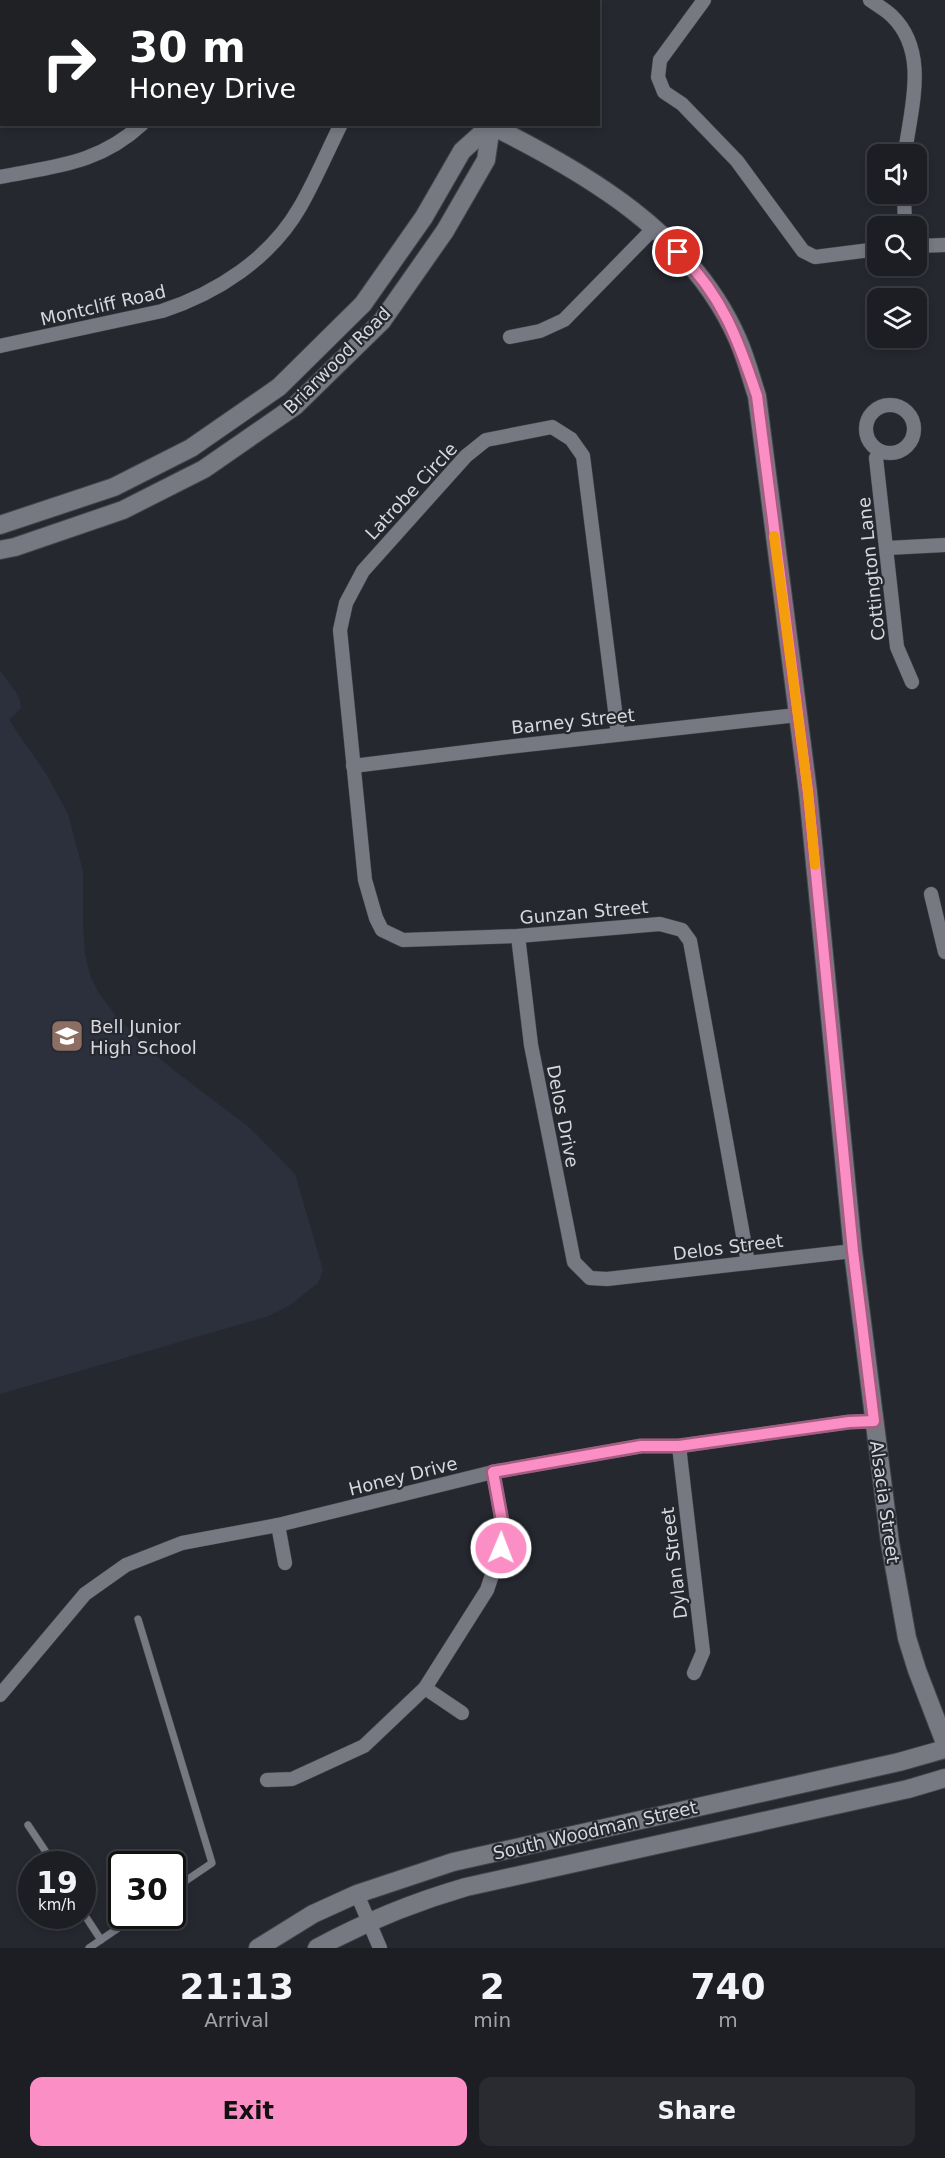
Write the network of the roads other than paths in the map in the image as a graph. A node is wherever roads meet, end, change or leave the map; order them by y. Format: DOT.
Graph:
graph roads {
  1 [pos="704,0"];
  2 [pos="870,0"];
  3 [pos="139,126"];
  4 [pos="340,126"];
  5 [pos="489,126"];
  6 [pos="490,126"];
  7 [pos="492,126"];
  8 [pos="906,144"];
  9 [pos="0,177"];
  10 [pos="654,228"];
  11 [pos="945,245"];
  12 [pos="927,246"];
  13 [pos="867,250"];
  14 [pos="510,337"];
  15 [pos="0,346"];
  16 [pos="880,451"];
  17 [pos="0,525"];
  18 [pos="945,545"];
  19 [pos="887,548"];
  20 [pos="0,550"];
  21 [pos="912,682"];
  22 [pos="797,716"];
  23 [pos="618,734"];
  24 [pos="353,766"];
  25 [pos="364,880"];
  26 [pos="931,894"];
  27 [pos="518,936"];
  28 [pos="945,952"];
  29 [pos="853,1251"];
  30 [pos="748,1263"];
  31 [pos="607,1279"];
  32 [pos="874,1421"];
  33 [pos="679,1446"];
  34 [pos="493,1472"];
  35 [pos="278,1525"];
  36 [pos="285,1563"];
  37 [pos="138,1619"];
  38 [pos="693,1673"];
  39 [pos="425,1688"];
  40 [pos="0,1695"];
  41 [pos="462,1713"];
  42 [pos="945,1743"];
  43 [pos="945,1749"];
  44 [pos="945,1778"];
  45 [pos="267,1780"];
  46 [pos="28,1825"];
  47 [pos="45,1851"];
  48 [pos="186,1881"];
  49 [pos="357,1894"];
  50 [pos="369,1921"];
  51 [pos="94,1929"];
  52 [pos="117,1929"];
  53 [pos="101,1940"];
  54 [pos="89,1948"];
  55 [pos="258,1948"];
  56 [pos="317,1948"];
  57 [pos="380,1948"];
  1 -- 13 [label="street"];
  2 -- 8 [label="street"];
  3 -- 9 [label="street"];
  4 -- 15 [label="street, Montcliff Road"];
  5 -- 17 [label="main road, Briarwood Road"];
  6 -- 20 [label="main road, Briarwood Road"];
  7 -- 10 [label="main road, Alsacia Street"];
  10 -- 14 [label="street"];
  10 -- 22 [label="main road, Alsacia Street"];
  11 -- 12 [label="street"];
  16 -- 19 [label="street, Cottington Lane"];
  18 -- 19 [label="street"];
  19 -- 21 [label="street, Cottington Lane"];
  22 -- 23 [label="street, Barney Street"];
  22 -- 29 [label="main road, Alsacia Street"];
  23 -- 24 [label="street, Barney Street"];
  23 -- 24 [label="street, Latrobe Circle"];
  24 -- 25 [label="street, Latrobe Circle"];
  25 -- 27 [label="street, Gunzan Street"];
  26 -- 28 [label="street"];
  27 -- 30 [label="street, Gunzan Street"];
  27 -- 31 [label="street, Delos Drive"];
  29 -- 30 [label="street, Delos Street"];
  29 -- 32 [label="main road, Alsacia Street"];
  30 -- 31 [label="street, Delos Street"];
  32 -- 33 [label="street, Honey Drive"];
  32 -- 42 [label="main road, Alsacia Street"];
  33 -- 34 [label="street, Honey Drive"];
  33 -- 38 [label="street, Dylan Street"];
  34 -- 35 [label="street, Honey Drive"];
  34 -- 39 [label="street"];
  35 -- 36 [label="street"];
  35 -- 40 [label="street, Honey Drive"];
  37 -- 48 [label="lane"];
  39 -- 41 [label="street"];
  39 -- 45 [label="street"];
  43 -- 49 [label="main road, South Woodman Street"];
  44 -- 50 [label="main road, South Woodman Street"];
  46 -- 47 [label="lane"];
  49 -- 50 [label="street"];
  49 -- 55 [label="main road, South Woodman Street"];
  50 -- 56 [label="main road, South Woodman Street"];
  50 -- 57 [label="street"];
  51 -- 53 [label="lane"];
  52 -- 53 [label="lane"];
  53 -- 54 [label="lane"];
}
